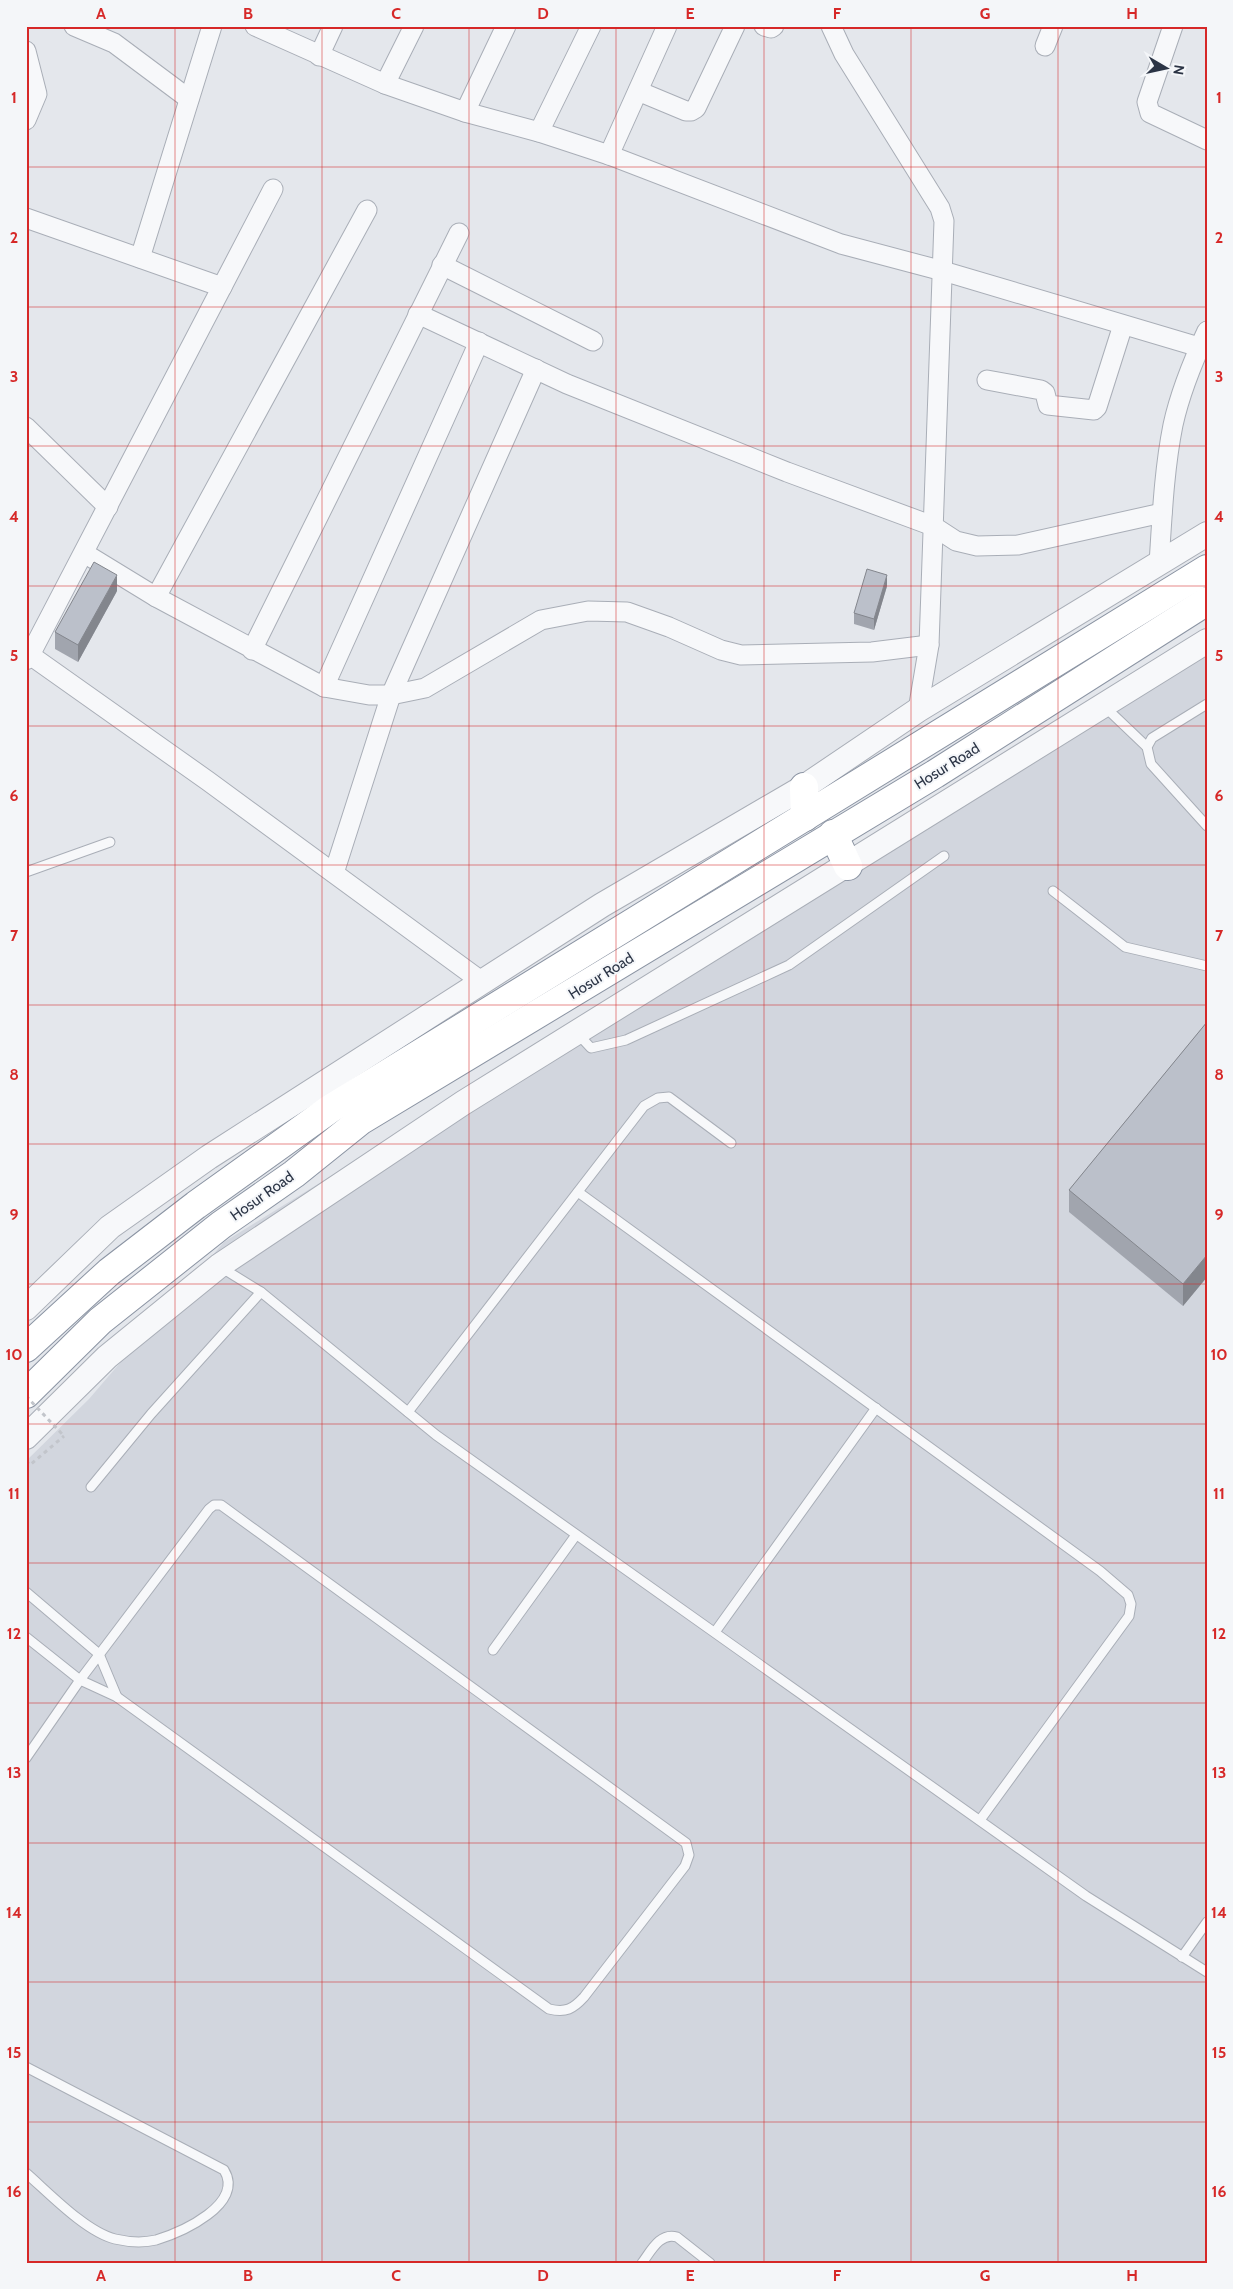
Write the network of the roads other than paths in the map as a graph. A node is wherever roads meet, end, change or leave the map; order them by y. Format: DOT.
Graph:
graph roads {
  1 [pos="74,26"];
  2 [pos="212,26"];
  3 [pos="333,26"];
  4 [pos="414,26"];
  5 [pos="506,26"];
  6 [pos="591,26"];
  7 [pos="667,26"];
  8 [pos="735,26"];
  9 [pos="764,26"];
  10 [pos="774,26"];
  11 [pos="831,26"];
  12 [pos="1053,26"];
  13 [pos="1173,26"];
  14 [pos="265,28"];
  15 [pos="1045,46"];
  16 [pos="26,51"];
  17 [pos="319,56"];
  18 [pos="385,84"];
  19 [pos="638,91"];
  20 [pos="189,99"];
  21 [pos="465,112"];
  22 [pos="26,120"];
  23 [pos="539,132"];
  24 [pos="1207,140"];
  25 [pos="609,155"];
  26 [pos="273,189"];
  27 [pos="367,210"];
  28 [pos="26,218"];
  29 [pos="458,233"];
  30 [pos="140,258"];
  31 [pos="442,265"];
  32 [pos="943,270"];
  33 [pos="222,287"];
  34 [pos="418,314"];
  35 [pos="1123,325"];
  36 [pos="1203,339"];
  37 [pos="593,341"];
  38 [pos="479,342"];
  39 [pos="536,369"];
  40 [pos="987,380"];
  41 [pos="26,428"];
  42 [pos="108,507"];
  43 [pos="1162,514"];
  44 [pos="934,526"];
  45 [pos="1207,534"];
  46 [pos="84,553"];
  47 [pos="1159,564"];
  48 [pos="1207,568"];
  49 [pos="156,597"];
  50 [pos="1207,601"];
  51 [pos="1207,641"];
  52 [pos="929,646"];
  53 [pos="252,650"];
  54 [pos="27,653"];
  55 [pos="324,687"];
  56 [pos="391,695"];
  57 [pos="1102,704"];
  58 [pos="1207,704"];
  59 [pos="918,710"];
  60 [pos="1147,747"];
  61 [pos="804,787"];
  62 [pos="805,817"];
  63 [pos="1207,826"];
  64 [pos="833,834"];
  65 [pos="110,842"];
  66 [pos="944,856"];
  67 [pos="848,866"];
  68 [pos="26,872"];
  69 [pos="334,872"];
  70 [pos="1053,891"];
  71 [pos="1207,966"];
  72 [pos="481,981"];
  73 [pos="576,1032"];
  74 [pos="731,1144"];
  75 [pos="578,1192"];
  76 [pos="219,1266"];
  77 [pos="261,1292"];
  78 [pos="27,1305"];
  79 [pos="26,1348"];
  80 [pos="26,1395"];
  81 [pos="876,1408"];
  82 [pos="408,1412"];
  83 [pos="26,1437"];
  84 [pos="91,1487"];
  85 [pos="576,1535"];
  86 [pos="26,1592"];
  87 [pos="715,1632"];
  88 [pos="26,1637"];
  89 [pos="493,1650"];
  90 [pos="99,1654"];
  91 [pos="80,1680"];
  92 [pos="117,1697"];
  93 [pos="26,1758"];
  94 [pos="980,1820"];
  95 [pos="1207,1922"];
  96 [pos="1182,1957"];
  97 [pos="1207,1972"];
  98 [pos="26,2067"];
  99 [pos="26,2173"];
  100 [pos="642,2263"];
  101 [pos="710,2263"];
  1 -- 20 [label="street"];
  2 -- 20 [label="street"];
  3 -- 17 [label="street"];
  4 -- 18 [label="street"];
  5 -- 21 [label="street"];
  6 -- 23 [label="street"];
  7 -- 19 [label="street"];
  8 -- 19 [label="street"];
  9 -- 10 [label="street"];
  11 -- 32 [label="street"];
  12 -- 15 [label="street"];
  13 -- 24 [label="street"];
  14 -- 17 [label="street"];
  16 -- 22 [label="street"];
  17 -- 18 [label="street"];
  18 -- 21 [label="street"];
  19 -- 25 [label="street"];
  20 -- 30 [label="street"];
  21 -- 23 [label="street"];
  23 -- 25 [label="street"];
  25 -- 32 [label="street"];
  26 -- 33 [label="street"];
  27 -- 49 [label="street"];
  28 -- 30 [label="street"];
  29 -- 31 [label="street"];
  30 -- 33 [label="street"];
  31 -- 34 [label="street"];
  31 -- 37 [label="street"];
  32 -- 35 [label="street"];
  32 -- 44 [label="street"];
  33 -- 42 [label="street"];
  34 -- 38 [label="street"];
  34 -- 53 [label="street"];
  35 -- 36 [label="street"];
  35 -- 40 [label="street"];
  36 -- 43 [label="street"];
  38 -- 39 [label="street"];
  38 -- 55 [label="street"];
  39 -- 44 [label="street"];
  39 -- 56 [label="street"];
  41 -- 42 [label="street"];
  42 -- 46 [label="street"];
  43 -- 44 [label="street"];
  43 -- 47 [label="street"];
  44 -- 52 [label="street"];
  45 -- 47 [label="street"];
  46 -- 49 [label="street"];
  46 -- 54 [label="street"];
  47 -- 59 [label="street"];
  48 -- 62 [label="highway, Hosur Road"];
  49 -- 53 [label="street"];
  50 -- 64 [label="highway, Hosur Road"];
  51 -- 57 [label="street"];
  52 -- 56 [label="street"];
  52 -- 59 [label="street"];
  53 -- 55 [label="street"];
  54 -- 69 [label="street"];
  55 -- 56 [label="street"];
  56 -- 69 [label="street"];
  57 -- 60 [label="lane"];
  57 -- 67 [label="street"];
  58 -- 60 [label="lane"];
  59 -- 61 [label="street"];
  60 -- 63 [label="lane"];
  61 -- 62 [label="highway"];
  61 -- 72 [label="street"];
  62 -- 79 [label="highway, Hosur Road"];
  64 -- 67 [label="highway"];
  64 -- 80 [label="highway, Hosur Road"];
  65 -- 68 [label="lane"];
  66 -- 73 [label="lane"];
  67 -- 73 [label="street"];
  69 -- 72 [label="street"];
  70 -- 71 [label="lane"];
  72 -- 78 [label="street"];
  73 -- 76 [label="street"];
  74 -- 75 [label="lane"];
  75 -- 81 [label="lane"];
  75 -- 82 [label="lane"];
  76 -- 77 [label="lane"];
  76 -- 83 [label="street"];
  77 -- 82 [label="lane"];
  77 -- 84 [label="lane"];
  81 -- 87 [label="lane"];
  81 -- 94 [label="lane"];
  82 -- 85 [label="lane"];
  85 -- 87 [label="lane"];
  85 -- 89 [label="lane"];
  86 -- 90 [label="lane"];
  87 -- 94 [label="lane"];
  88 -- 91 [label="lane"];
  90 -- 91 [label="lane"];
  90 -- 92 [label="lane"];
  90 -- 92 [label="lane"];
  91 -- 92 [label="lane"];
  91 -- 93 [label="lane"];
  94 -- 96 [label="lane"];
  95 -- 96 [label="lane"];
  96 -- 97 [label="lane"];
  98 -- 99 [label="lane"];
  100 -- 101 [label="lane"];
}
